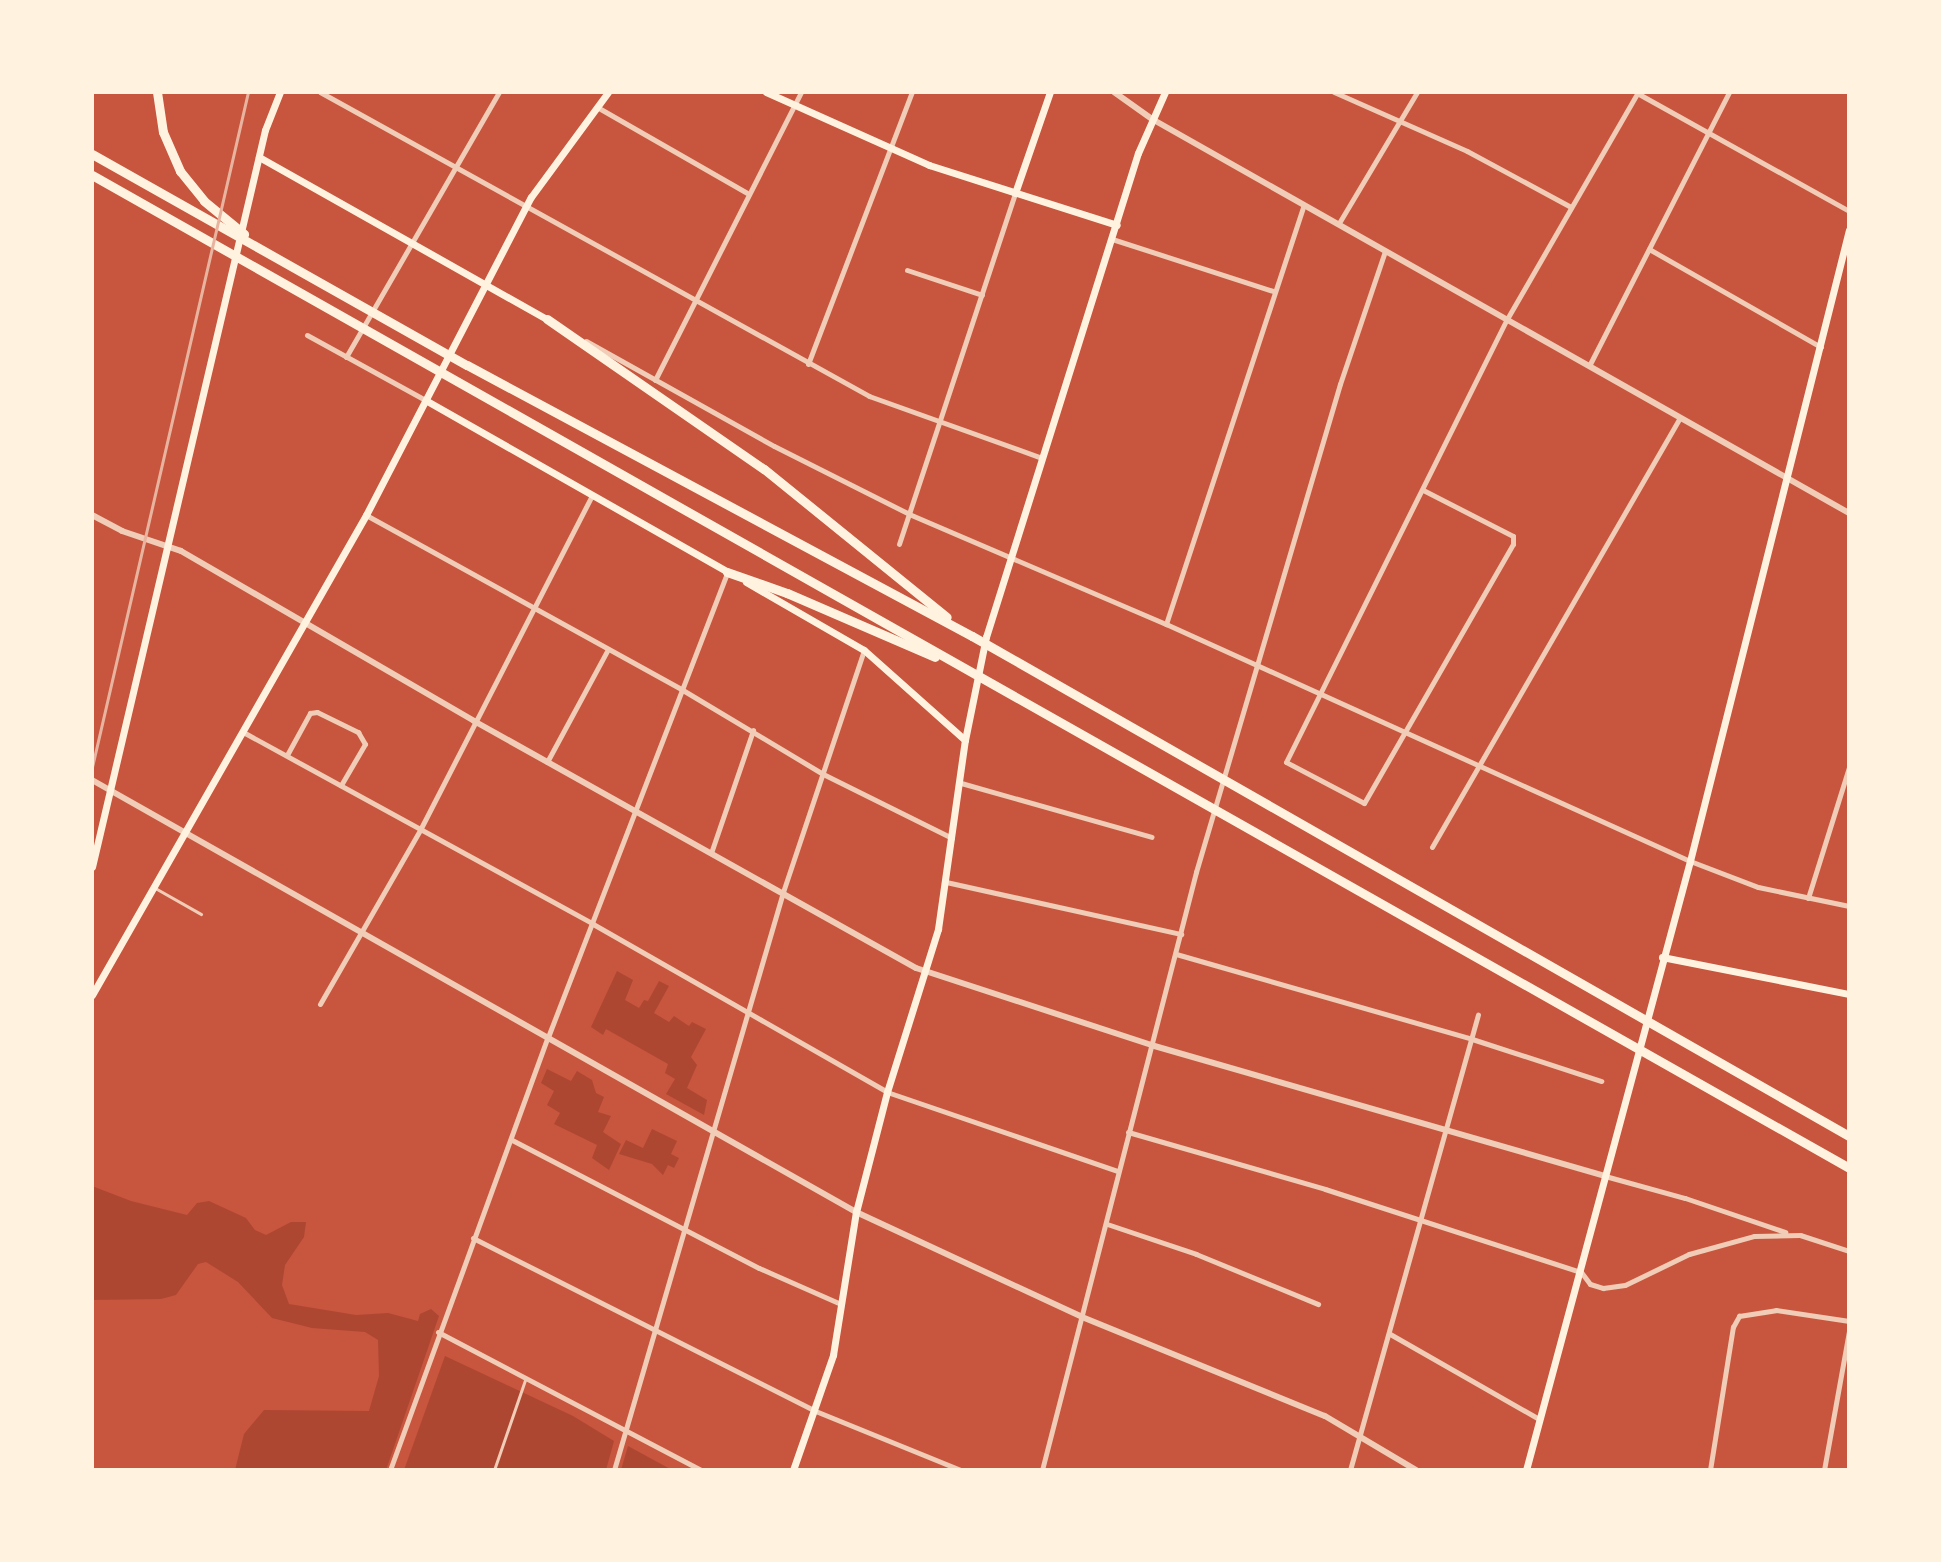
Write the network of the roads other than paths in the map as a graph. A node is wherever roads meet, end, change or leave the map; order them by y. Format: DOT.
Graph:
graph roads {
  1 [pos="157,92"];
  2 [pos="280,92"];
  3 [pos="320,92"];
  4 [pos="499,92"];
  5 [pos="608,92"];
  6 [pos="766,92"];
  7 [pos="801,92"];
  8 [pos="912,92"];
  9 [pos="1050,92"];
  10 [pos="1114,92"];
  11 [pos="1165,92"];
  12 [pos="1334,92"];
  13 [pos="1417,92"];
  14 [pos="1637,92"];
  15 [pos="1729,92"];
  16 [pos="794,105"];
  17 [pos="597,107"];
  18 [pos="1152,119"];
  19 [pos="1400,123"];
  20 [pos="1708,133"];
  21 [pos="891,149"];
  22 [pos="92,154"];
  23 [pos="259,157"];
  24 [pos="455,168"];
  25 [pos="92,175"];
  26 [pos="747,193"];
  27 [pos="1015,193"];
  28 [pos="1304,205"];
  29 [pos="1571,207"];
  30 [pos="525,208"];
  31 [pos="1849,211"];
  32 [pos="1339,223"];
  33 [pos="1117,225"];
  34 [pos="1849,230"];
  35 [pos="1112,239"];
  36 [pos="412,242"];
  37 [pos="1649,249"];
  38 [pos="1385,250"];
  39 [pos="290,266"];
  40 [pos="907,270"];
  41 [pos="485,284"];
  42 [pos="1273,291"];
  43 [pos="982,295"];
  44 [pos="693,301"];
  45 [pos="547,319"];
  46 [pos="1507,319"];
  47 [pos="307,335"];
  48 [pos="1822,347"];
  49 [pos="346,357"];
  50 [pos="808,364"];
  51 [pos="1590,364"];
  52 [pos="655,380"];
  53 [pos="427,401"];
  54 [pos="1680,417"];
  55 [pos="939,420"];
  56 [pos="1042,458"];
  57 [pos="1789,479"];
  58 [pos="1423,490"];
  59 [pos="591,497"];
  60 [pos="1849,513"];
  61 [pos="909,514"];
  62 [pos="92,515"];
  63 [pos="366,515"];
  64 [pos="168,544"];
  65 [pos="899,544"];
  66 [pos="1009,558"];
  67 [pos="727,572"];
  68 [pos="534,607"];
  69 [pos="306,622"];
  70 [pos="1166,624"];
  71 [pos="972,636"];
  72 [pos="608,649"];
  73 [pos="864,650"];
  74 [pos="1256,667"];
  75 [pos="964,668"];
  76 [pos="681,689"];
  77 [pos="1319,695"];
  78 [pos="474,721"];
  79 [pos="753,730"];
  80 [pos="243,732"];
  81 [pos="1407,734"];
  82 [pos="965,740"];
  83 [pos="287,755"];
  84 [pos="547,762"];
  85 [pos="1478,766"];
  86 [pos="1849,767"];
  87 [pos="823,774"];
  88 [pos="92,780"];
  89 [pos="961,783"];
  90 [pos="341,785"];
  91 [pos="110,790"];
  92 [pos="634,810"];
  93 [pos="420,830"];
  94 [pos="186,833"];
  95 [pos="1152,837"];
  96 [pos="953,839"];
  97 [pos="1432,847"];
  98 [pos="711,853"];
  99 [pos="1690,861"];
  100 [pos="92,867"];
  101 [pos="946,882"];
  102 [pos="155,887"];
  103 [pos="783,892"];
  104 [pos="1808,898"];
  105 [pos="1849,906"];
  106 [pos="201,914"];
  107 [pos="593,924"];
  108 [pos="361,932"];
  109 [pos="1181,934"];
  110 [pos="1176,954"];
  111 [pos="1662,957"];
  112 [pos="926,972"];
  113 [pos="1849,994"];
  114 [pos="92,995"];
  115 [pos="320,1004"];
  116 [pos="749,1015"];
  117 [pos="1478,1015"];
  118 [pos="548,1037"];
  119 [pos="1472,1039"];
  120 [pos="1151,1045"];
  121 [pos="1601,1081"];
  122 [pos="887,1092"];
  123 [pos="1447,1131"];
  124 [pos="711,1132"];
  125 [pos="1128,1132"];
  126 [pos="1849,1136"];
  127 [pos="512,1140"];
  128 [pos="1849,1168"];
  129 [pos="1118,1171"];
  130 [pos="1605,1176"];
  131 [pos="856,1212"];
  132 [pos="1421,1219"];
  133 [pos="1107,1224"];
  134 [pos="684,1228"];
  135 [pos="1790,1234"];
  136 [pos="473,1238"];
  137 [pos="1849,1251"];
  138 [pos="1581,1272"];
  139 [pos="842,1304"];
  140 [pos="1318,1304"];
  141 [pos="1082,1317"];
  142 [pos="1849,1321"];
  143 [pos="653,1330"];
  144 [pos="1849,1331"];
  145 [pos="438,1332"];
  146 [pos="1390,1334"];
  147 [pos="525,1380"];
  148 [pos="813,1410"];
  149 [pos="1539,1419"];
  150 [pos="626,1430"];
  151 [pos="1361,1437"];
  152 [pos="390,1470"];
  153 [pos="494,1470"];
  154 [pos="614,1470"];
  155 [pos="701,1470"];
  156 [pos="793,1470"];
  157 [pos="961,1470"];
  158 [pos="1042,1470"];
  159 [pos="1350,1470"];
  160 [pos="1416,1470"];
  161 [pos="1526,1470"];
  162 [pos="1710,1470"];
  163 [pos="1824,1470"];
  1 -- 39 [label="highway"];
  2 -- 23 [label="main road"];
  3 -- 24 [label="street"];
  4 -- 24 [label="street"];
  5 -- 17 [label="main road"];
  6 -- 16 [label="main road"];
  7 -- 16 [label="street"];
  8 -- 21 [label="street"];
  9 -- 27 [label="main road"];
  10 -- 18 [label="street"];
  11 -- 18 [label="main road"];
  12 -- 19 [label="street"];
  13 -- 19 [label="street"];
  14 -- 20 [label="street"];
  14 -- 29 [label="street"];
  15 -- 20 [label="street"];
  16 -- 21 [label="main road"];
  16 -- 26 [label="street"];
  17 -- 26 [label="street"];
  17 -- 30 [label="main road"];
  18 -- 28 [label="street"];
  18 -- 33 [label="main road"];
  19 -- 29 [label="street"];
  19 -- 32 [label="street"];
  20 -- 31 [label="street"];
  20 -- 37 [label="street"];
  21 -- 27 [label="main road"];
  21 -- 50 [label="street"];
  22 -- 39 [label="highway"];
  23 -- 36 [label="main road"];
  23 -- 64 [label="main road"];
  24 -- 30 [label="street"];
  24 -- 36 [label="street"];
  25 -- 75 [label="highway"];
  26 -- 44 [label="street"];
  27 -- 33 [label="main road"];
  27 -- 43 [label="street"];
  28 -- 32 [label="street"];
  28 -- 42 [label="street"];
  29 -- 46 [label="street"];
  30 -- 41 [label="main road"];
  30 -- 44 [label="street"];
  32 -- 38 [label="street"];
  33 -- 35 [label="main road"];
  34 -- 48 [label="main road"];
  35 -- 42 [label="street"];
  35 -- 56 [label="main road"];
  36 -- 41 [label="main road"];
  36 -- 49 [label="street"];
  37 -- 48 [label="street"];
  37 -- 51 [label="street"];
  38 -- 46 [label="street"];
  38 -- 74 [label="street"];
  39 -- 71 [label="highway"];
  40 -- 43 [label="street"];
  41 -- 45 [label="main road"];
  41 -- 53 [label="main road"];
  42 -- 70 [label="street"];
  43 -- 55 [label="street"];
  44 -- 50 [label="street"];
  44 -- 52 [label="street"];
  45 -- 52 [label="street"];
  45 -- 71 [label="highway"];
  46 -- 51 [label="street"];
  46 -- 58 [label="street"];
  47 -- 49 [label="street"];
  48 -- 57 [label="main road"];
  49 -- 53 [label="street"];
  50 -- 55 [label="street"];
  51 -- 54 [label="street"];
  52 -- 61 [label="street"];
  53 -- 59 [label="main road"];
  53 -- 63 [label="main road"];
  54 -- 57 [label="street"];
  54 -- 85 [label="street"];
  55 -- 56 [label="street"];
  55 -- 61 [label="street"];
  56 -- 66 [label="main road"];
  57 -- 60 [label="street"];
  57 -- 99 [label="main road"];
  58 -- 77 [label="street"];
  58 -- 81 [label="street"];
  59 -- 67 [label="main road"];
  59 -- 68 [label="street"];
  61 -- 65 [label="street"];
  61 -- 66 [label="street"];
  62 -- 64 [label="street"];
  63 -- 68 [label="street"];
  63 -- 69 [label="main road"];
  64 -- 69 [label="street"];
  64 -- 91 [label="main road"];
  66 -- 70 [label="street"];
  66 -- 82 [label="main road"];
  67 -- 73 [label="main road"];
  67 -- 75 [label="highway"];
  67 -- 76 [label="street"];
  68 -- 72 [label="street"];
  68 -- 78 [label="street"];
  69 -- 78 [label="street"];
  69 -- 80 [label="main road"];
  70 -- 74 [label="street"];
  71 -- 126 [label="highway"];
  72 -- 76 [label="street"];
  72 -- 84 [label="street"];
  73 -- 82 [label="main road"];
  73 -- 87 [label="street"];
  74 -- 77 [label="street"];
  74 -- 109 [label="street"];
  75 -- 128 [label="highway"];
  76 -- 79 [label="street"];
  76 -- 92 [label="street"];
  77 -- 81 [label="street"];
  77 -- 81 [label="street"];
  78 -- 84 [label="street"];
  78 -- 93 [label="street"];
  79 -- 87 [label="street"];
  79 -- 98 [label="street"];
  80 -- 83 [label="street"];
  80 -- 94 [label="main road"];
  81 -- 85 [label="street"];
  82 -- 89 [label="main road"];
  83 -- 90 [label="street"];
  83 -- 90 [label="street"];
  84 -- 92 [label="street"];
  85 -- 97 [label="street"];
  85 -- 99 [label="street"];
  86 -- 104 [label="street"];
  87 -- 96 [label="street"];
  87 -- 103 [label="street"];
  88 -- 91 [label="street"];
  89 -- 95 [label="street"];
  89 -- 96 [label="main road"];
  90 -- 93 [label="street"];
  91 -- 94 [label="street"];
  91 -- 100 [label="main road"];
  92 -- 98 [label="street"];
  92 -- 107 [label="street"];
  93 -- 107 [label="street"];
  93 -- 108 [label="street"];
  94 -- 102 [label="main road"];
  94 -- 108 [label="street"];
  96 -- 101 [label="main road"];
  98 -- 103 [label="street"];
  99 -- 104 [label="street"];
  99 -- 111 [label="main road"];
  101 -- 109 [label="street"];
  101 -- 112 [label="main road"];
  102 -- 106 [label="lane"];
  102 -- 114 [label="main road"];
  103 -- 112 [label="street"];
  103 -- 116 [label="street"];
  104 -- 105 [label="street"];
  107 -- 116 [label="street"];
  107 -- 118 [label="street"];
  108 -- 115 [label="street"];
  108 -- 118 [label="street"];
  109 -- 110 [label="street"];
  110 -- 119 [label="street"];
  110 -- 120 [label="street"];
  111 -- 113 [label="main road"];
  111 -- 130 [label="main road"];
  112 -- 120 [label="street"];
  112 -- 122 [label="main road"];
  116 -- 122 [label="street"];
  116 -- 124 [label="street"];
  117 -- 119 [label="street"];
  118 -- 124 [label="street"];
  118 -- 127 [label="street"];
  119 -- 121 [label="street"];
  119 -- 123 [label="street"];
  120 -- 123 [label="street"];
  120 -- 125 [label="street"];
  122 -- 129 [label="street"];
  122 -- 131 [label="main road"];
  123 -- 130 [label="street"];
  123 -- 132 [label="street"];
  124 -- 131 [label="street"];
  124 -- 134 [label="street"];
  125 -- 129 [label="street"];
  125 -- 132 [label="street"];
  127 -- 134 [label="street"];
  127 -- 136 [label="street"];
  129 -- 133 [label="street"];
  130 -- 135 [label="street"];
  130 -- 138 [label="main road"];
  131 -- 139 [label="main road"];
  131 -- 141 [label="street"];
  132 -- 138 [label="street"];
  132 -- 146 [label="street"];
  133 -- 140 [label="street"];
  133 -- 141 [label="street"];
  134 -- 139 [label="street"];
  134 -- 143 [label="street"];
  135 -- 137 [label="street"];
  135 -- 138 [label="street"];
  136 -- 143 [label="street"];
  136 -- 145 [label="street"];
  138 -- 149 [label="main road"];
  139 -- 148 [label="main road"];
  141 -- 151 [label="street"];
  141 -- 158 [label="street"];
  142 -- 162 [label="street"];
  143 -- 148 [label="street"];
  143 -- 150 [label="street"];
  144 -- 163 [label="street"];
  145 -- 147 [label="street"];
  145 -- 152 [label="street"];
  146 -- 149 [label="street"];
  146 -- 151 [label="street"];
  147 -- 150 [label="street"];
  147 -- 153 [label="lane"];
  148 -- 156 [label="main road"];
  148 -- 157 [label="street"];
  149 -- 161 [label="main road"];
  150 -- 154 [label="street"];
  150 -- 155 [label="street"];
  151 -- 159 [label="street"];
  151 -- 160 [label="street"];
}
